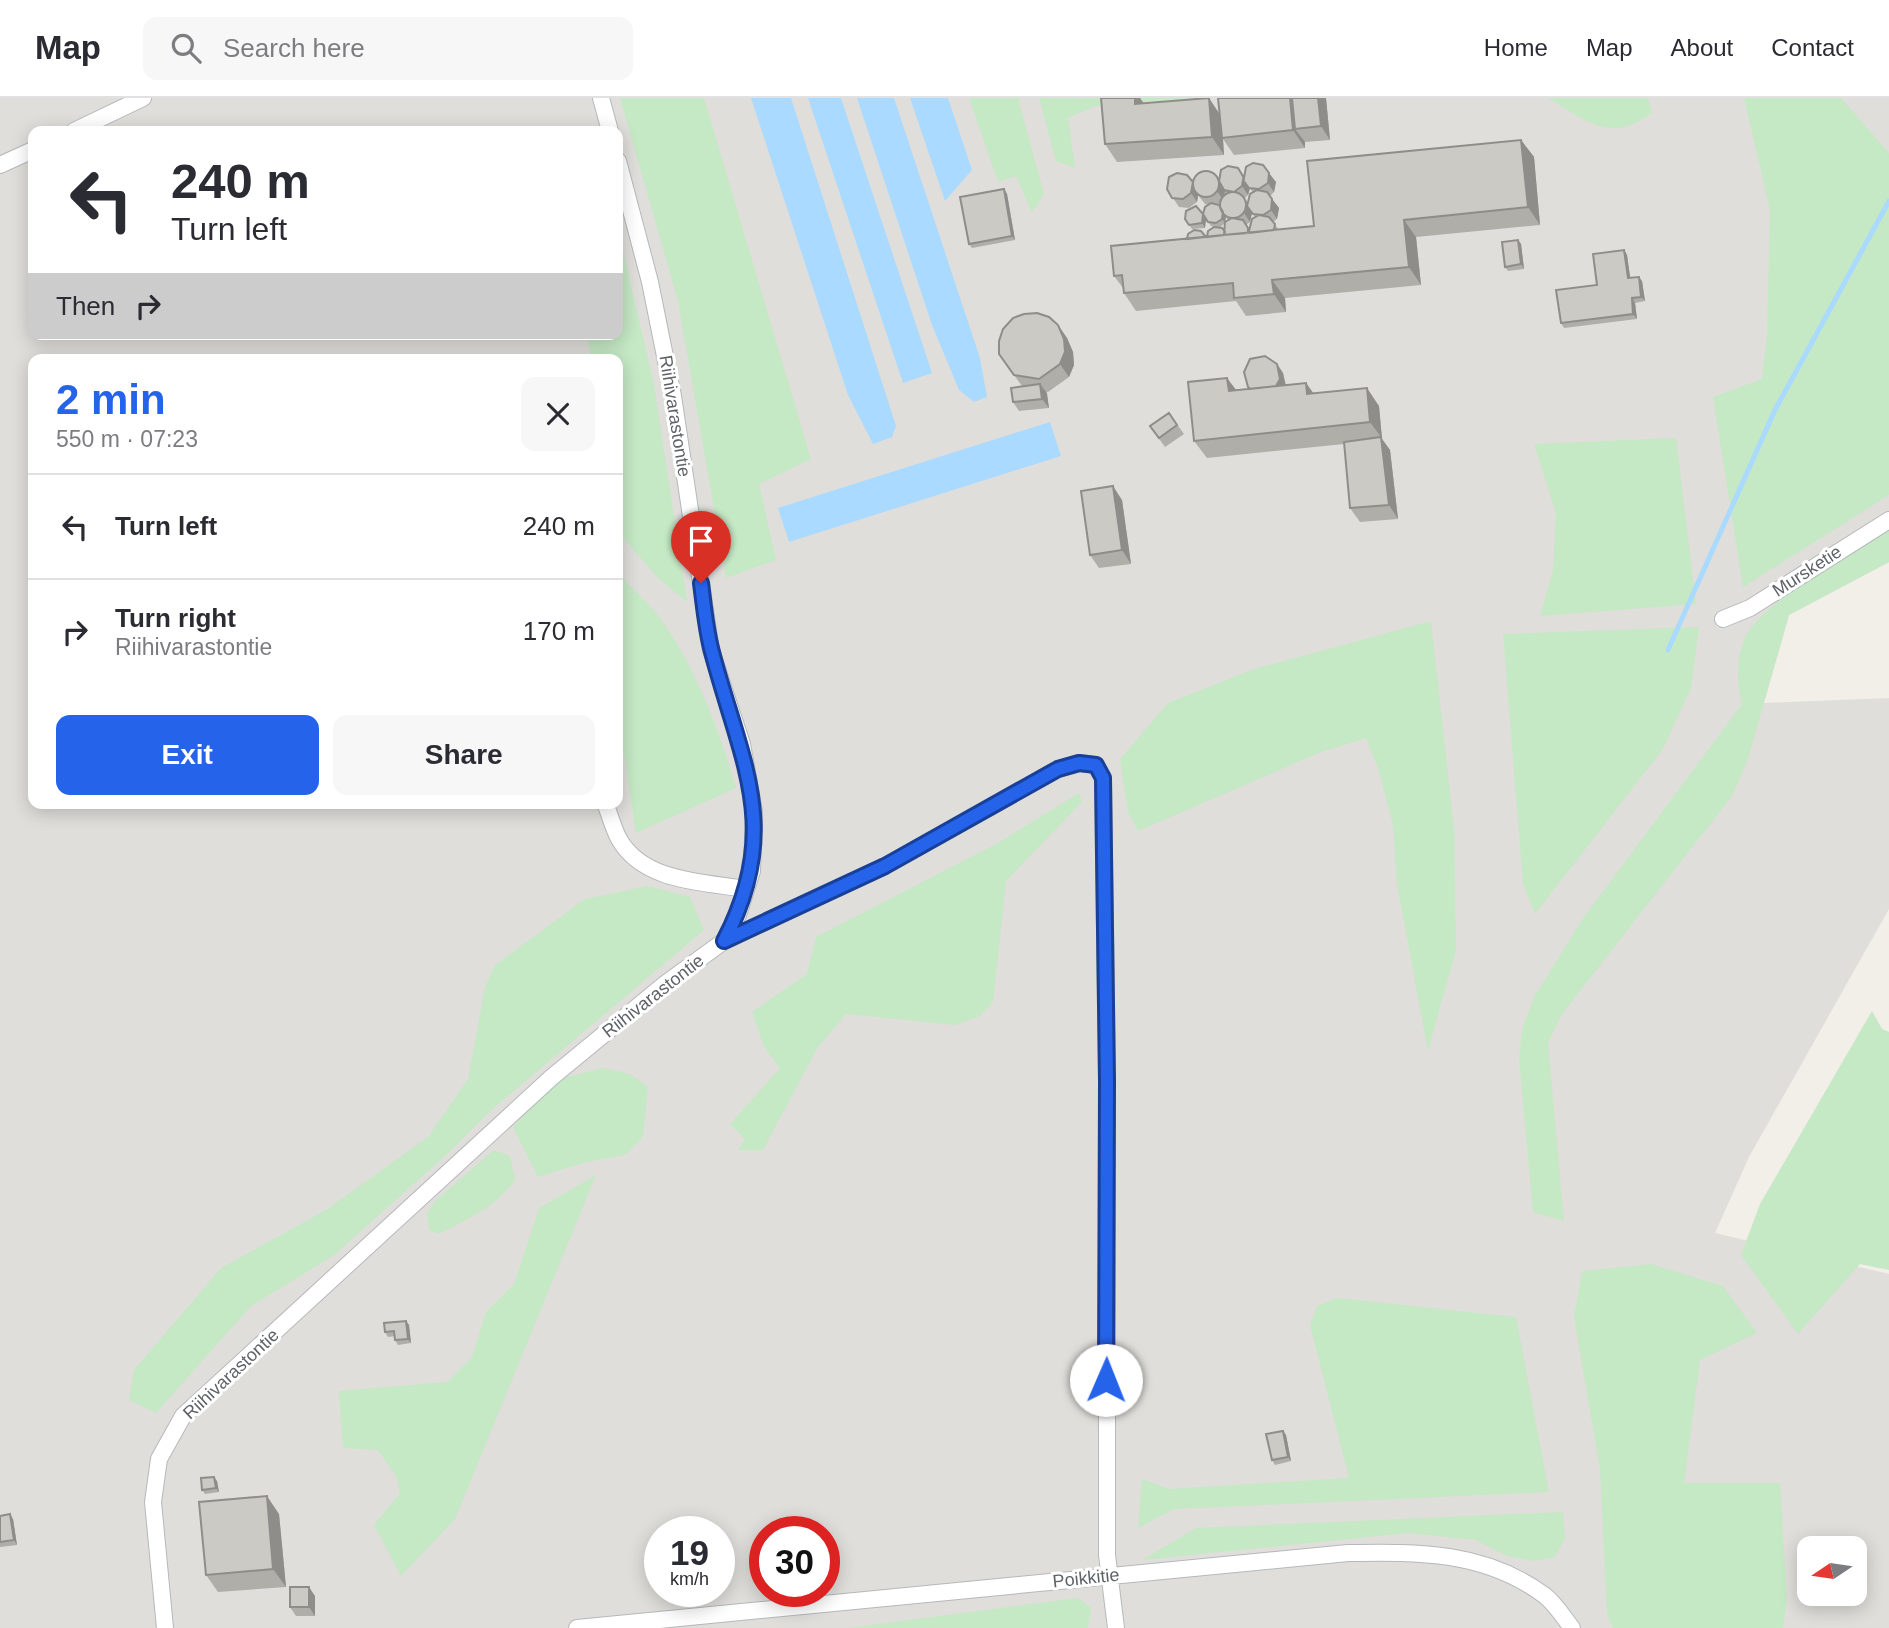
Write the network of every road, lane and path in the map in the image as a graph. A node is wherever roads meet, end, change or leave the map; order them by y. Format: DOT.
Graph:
graph roads {
  1 [pos="143,98"];
  2 [pos="601,98"];
  3 [pos="84,126"];
  4 [pos="609,126"];
  5 [pos="28,152"];
  6 [pos="0,165"];
  7 [pos="623,180"];
  8 [pos="1889,520"];
  9 [pos="1723,619"];
  10 [pos="607,809"];
  11 [pos="746,889"];
  12 [pos="724,941"];
  13 [pos="1108,1576"];
  14 [pos="165,1628"];
  15 [pos="578,1628"];
  16 [pos="1116,1628"];
  17 [pos="1572,1628"];
  1 -- 3 [label="street"];
  2 -- 4 [label="street"];
  5 -- 6 [label="street"];
  7 -- 11 [label="street, Riihivarastontie"];
  8 -- 9 [label="street, Mursketie"];
  10 -- 11 [label="street"];
  11 -- 12 [label="street, Riihivarastontie"];
  12 -- 13 [label="street"];
  12 -- 14 [label="street, Riihivarastontie"];
  13 -- 15 [label="street, Poikkitie"];
  13 -- 16 [label="street"];
  13 -- 17 [label="street, Poikkitie"];
}
